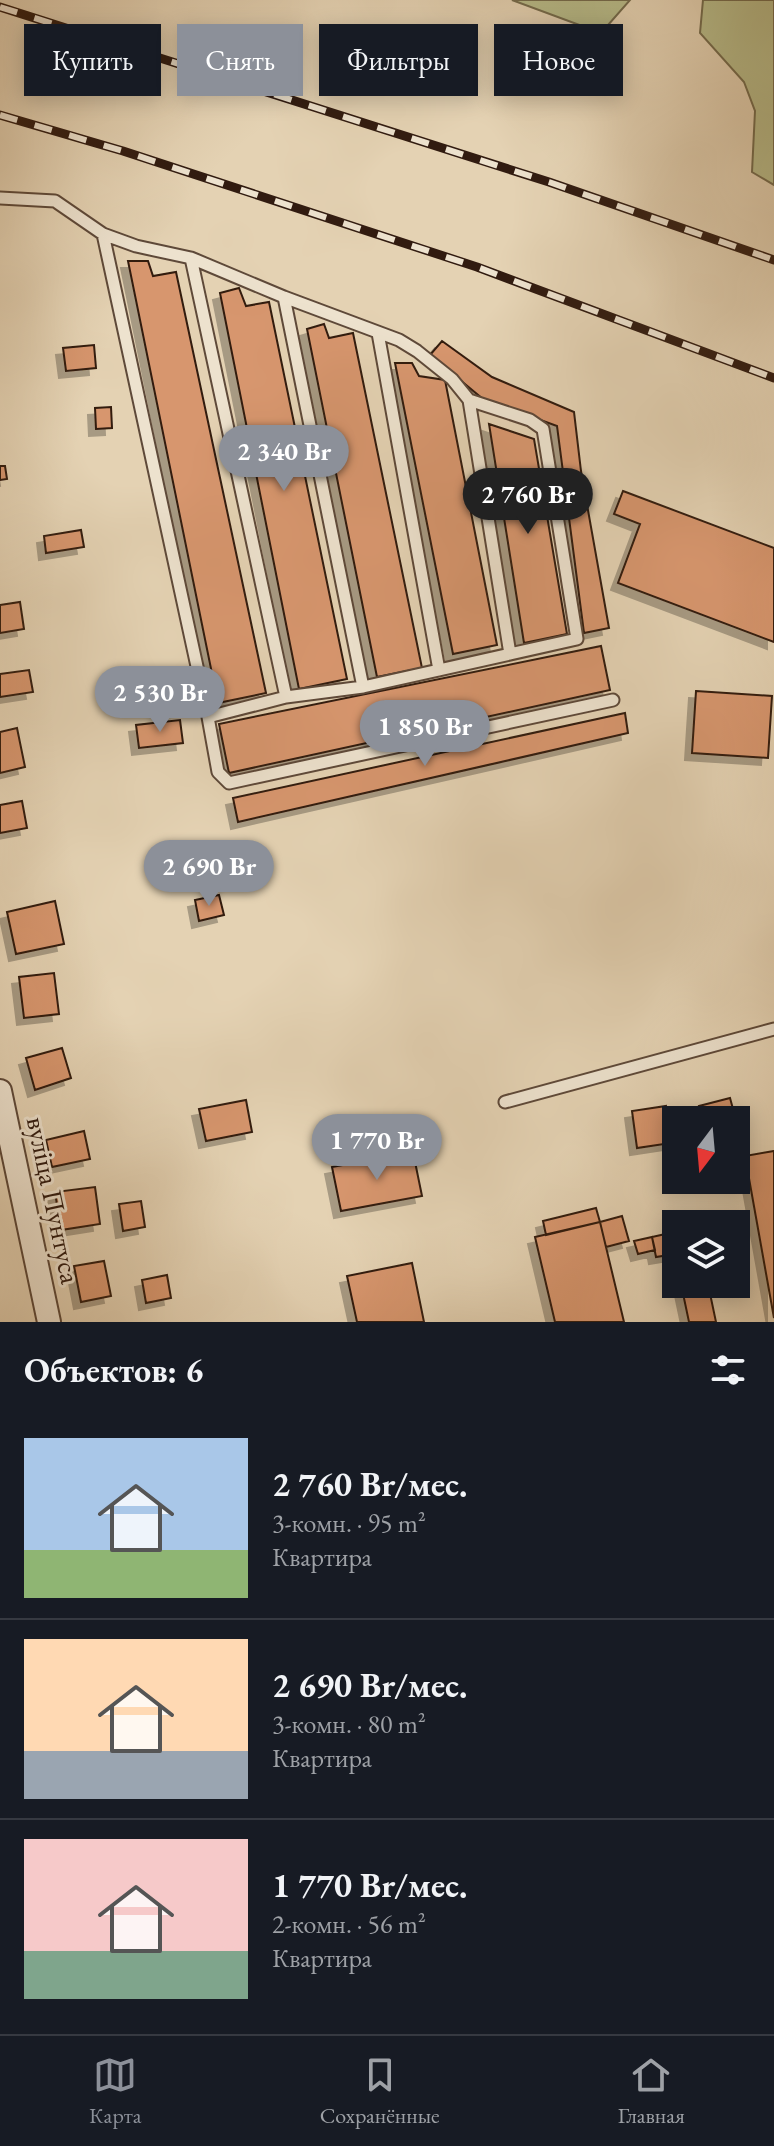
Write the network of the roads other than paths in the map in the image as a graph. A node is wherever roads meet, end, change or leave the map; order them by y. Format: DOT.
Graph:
graph roads {
  1 [pos="0,198"];
  2 [pos="103,234"];
  3 [pos="191,258"];
  4 [pos="284,297"];
  5 [pos="378,333"];
  6 [pos="469,400"];
  7 [pos="510,654"];
  8 [pos="439,670"];
  9 [pos="363,687"];
  10 [pos="286,697"];
  11 [pos="613,700"];
  12 [pos="208,717"];
  13 [pos="774,1029"];
  14 [pos="0,1091"];
  15 [pos="505,1102"];
  16 [pos="49,1322"];
  1 -- 2 [label="lane"];
  2 -- 3 [label="lane"];
  2 -- 12 [label="lane"];
  3 -- 4 [label="lane"];
  3 -- 10 [label="lane"];
  4 -- 5 [label="lane"];
  4 -- 9 [label="lane"];
  5 -- 6 [label="lane"];
  5 -- 8 [label="lane"];
  6 -- 7 [label="lane"];
  6 -- 7 [label="lane"];
  7 -- 8 [label="lane"];
  8 -- 9 [label="lane"];
  9 -- 10 [label="lane"];
  10 -- 12 [label="lane"];
  11 -- 12 [label="lane"];
  13 -- 15 [label="lane"];
  14 -- 16 [label="street, вуліца Пунтуса"];
}
